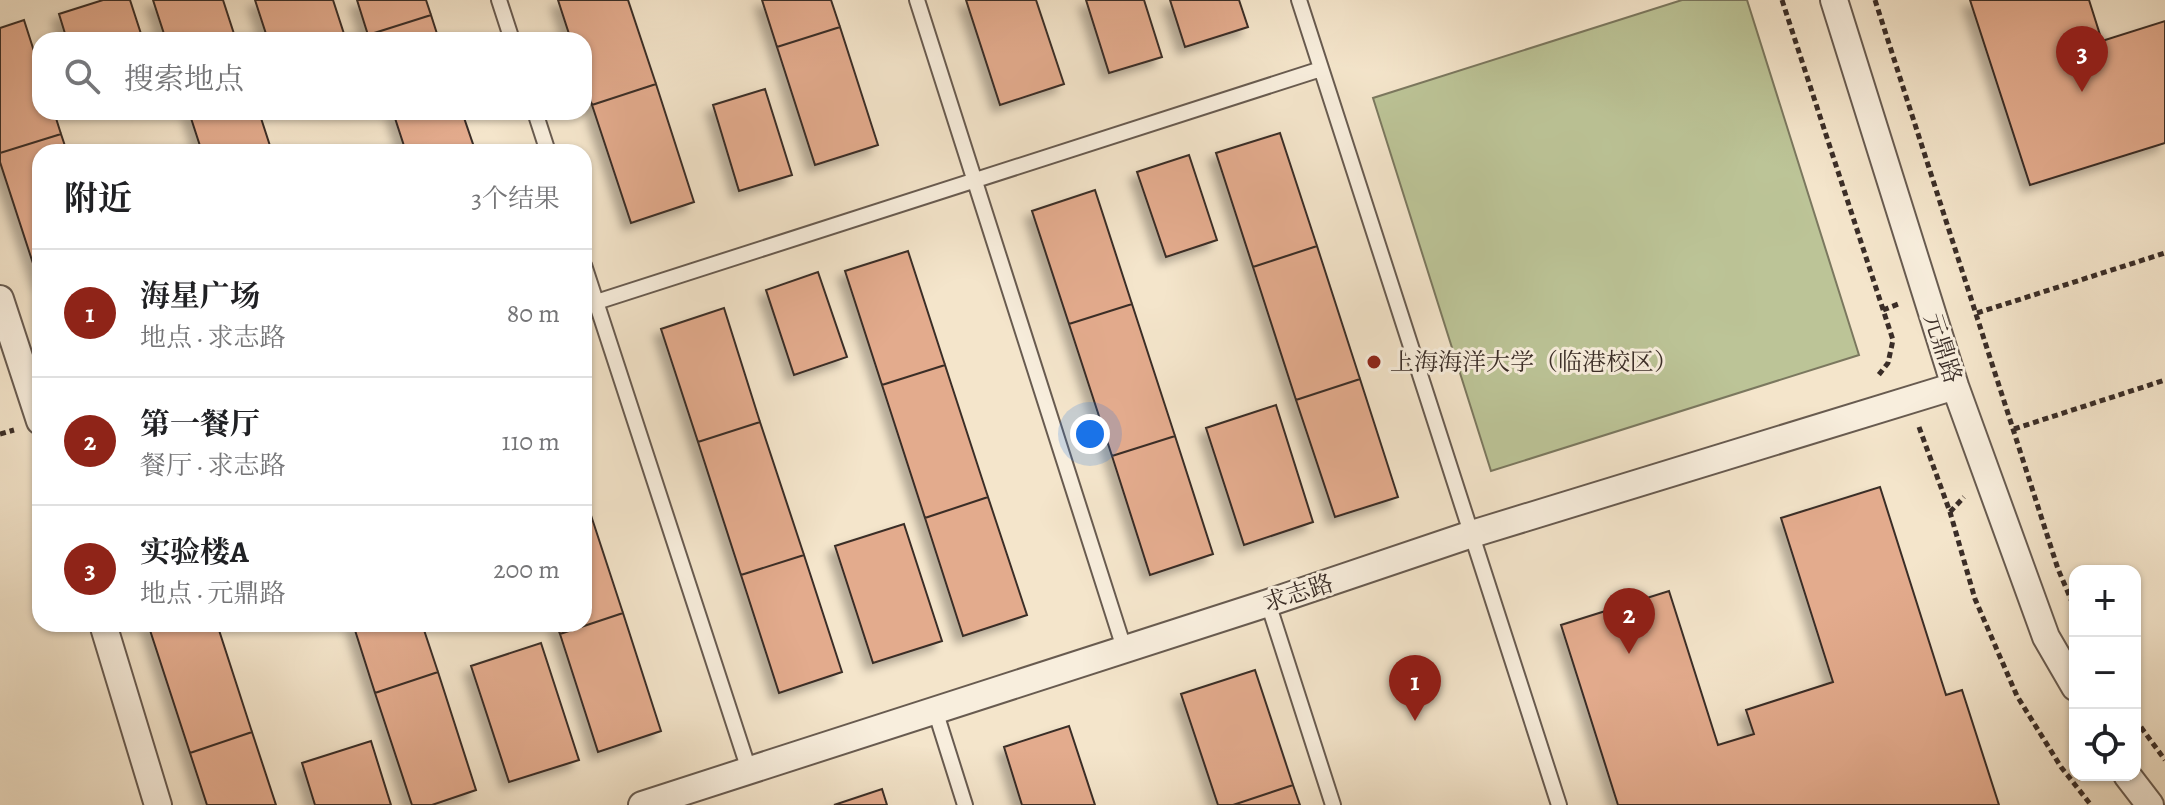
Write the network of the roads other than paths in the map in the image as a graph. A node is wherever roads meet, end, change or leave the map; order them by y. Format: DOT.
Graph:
graph roads {
  1 [pos="499,0"];
  2 [pos="917,0"];
  3 [pos="1299,0"];
  4 [pos="1834,0"];
  5 [pos="509,32"];
  6 [pos="1321,69"];
  7 [pos="538,120"];
  8 [pos="545,144"];
  9 [pos="974,179"];
  10 [pos="0,299"];
  11 [pos="592,303"];
  12 [pos="592,310"];
  13 [pos="1955,386"];
  14 [pos="32,397"];
  15 [pos="1472,534"];
  16 [pos="1268,603"];
  17 [pos="105,632"];
  18 [pos="1124,648"];
  19 [pos="2069,677"];
  20 [pos="935,710"];
  21 [pos="749,770"];
  22 [pos="2132,781"];
  23 [pos="158,805"];
  24 [pos="642,805"];
  25 [pos="965,805"];
  26 [pos="1333,805"];
  27 [pos="1559,805"];
  28 [pos="2150,805"];
  1 -- 5 [label="lane"];
  2 -- 9 [label="lane"];
  3 -- 6 [label="lane"];
  4 -- 13 [label="street, 元鼎路"];
  6 -- 9 [label="lane"];
  6 -- 15 [label="lane"];
  7 -- 8 [label="lane"];
  9 -- 11 [label="lane"];
  9 -- 18 [label="lane"];
  10 -- 14 [label="street"];
  12 -- 21 [label="lane"];
  13 -- 15 [label="street, 求志路"];
  13 -- 19 [label="street, 元鼎路"];
  15 -- 16 [label="street, 求志路"];
  15 -- 27 [label="lane"];
  16 -- 18 [label="street, 求志路"];
  16 -- 26 [label="lane"];
  17 -- 23 [label="street"];
  18 -- 20 [label="street, 求志路"];
  20 -- 21 [label="street, 求志路"];
  20 -- 25 [label="lane"];
  21 -- 24 [label="street, 求志路"];
  22 -- 28 [label="street"];
}
